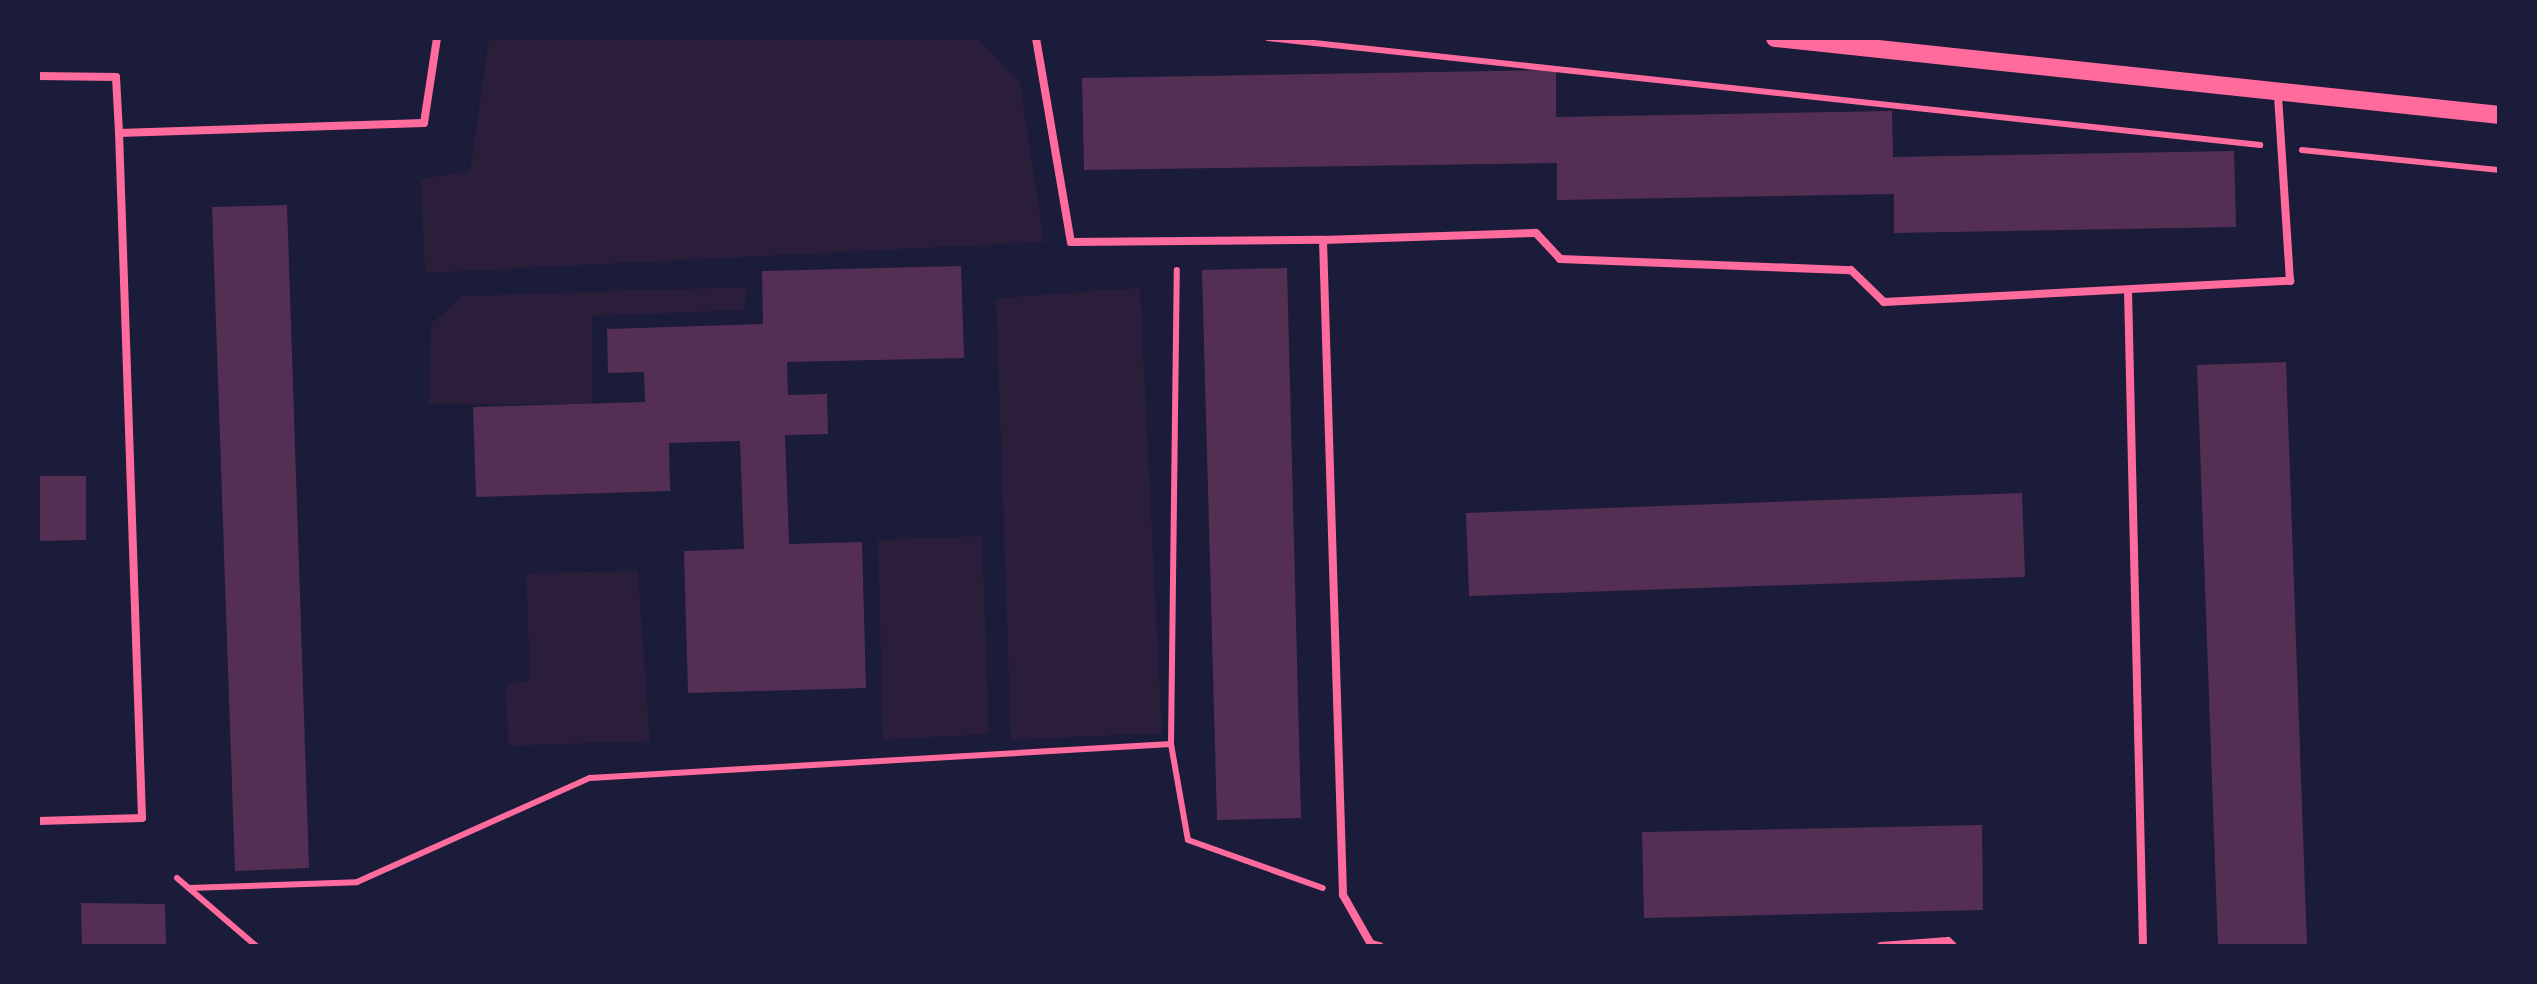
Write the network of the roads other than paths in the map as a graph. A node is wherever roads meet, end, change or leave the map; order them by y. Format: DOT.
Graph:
graph roads {
  1 [pos="437,38"];
  2 [pos="1036,38"];
  3 [pos="1775,38"];
  4 [pos="38,76"];
  5 [pos="2278,92"];
  6 [pos="2500,116"];
  7 [pos="118,132"];
  8 [pos="1323,240"];
  9 [pos="2128,290"];
  10 [pos="38,821"];
  11 [pos="1380,946"];
  12 [pos="1881,946"];
  13 [pos="1952,946"];
  14 [pos="2143,946"];
  1 -- 7 [label="lane"];
  2 -- 8 [label="lane"];
  3 -- 5 [label="street"];
  4 -- 7 [label="lane"];
  5 -- 6 [label="street"];
  5 -- 9 [label="lane"];
  7 -- 10 [label="lane"];
  8 -- 9 [label="lane"];
  8 -- 11 [label="lane"];
  9 -- 14 [label="lane"];
  12 -- 13 [label="lane"];
}
